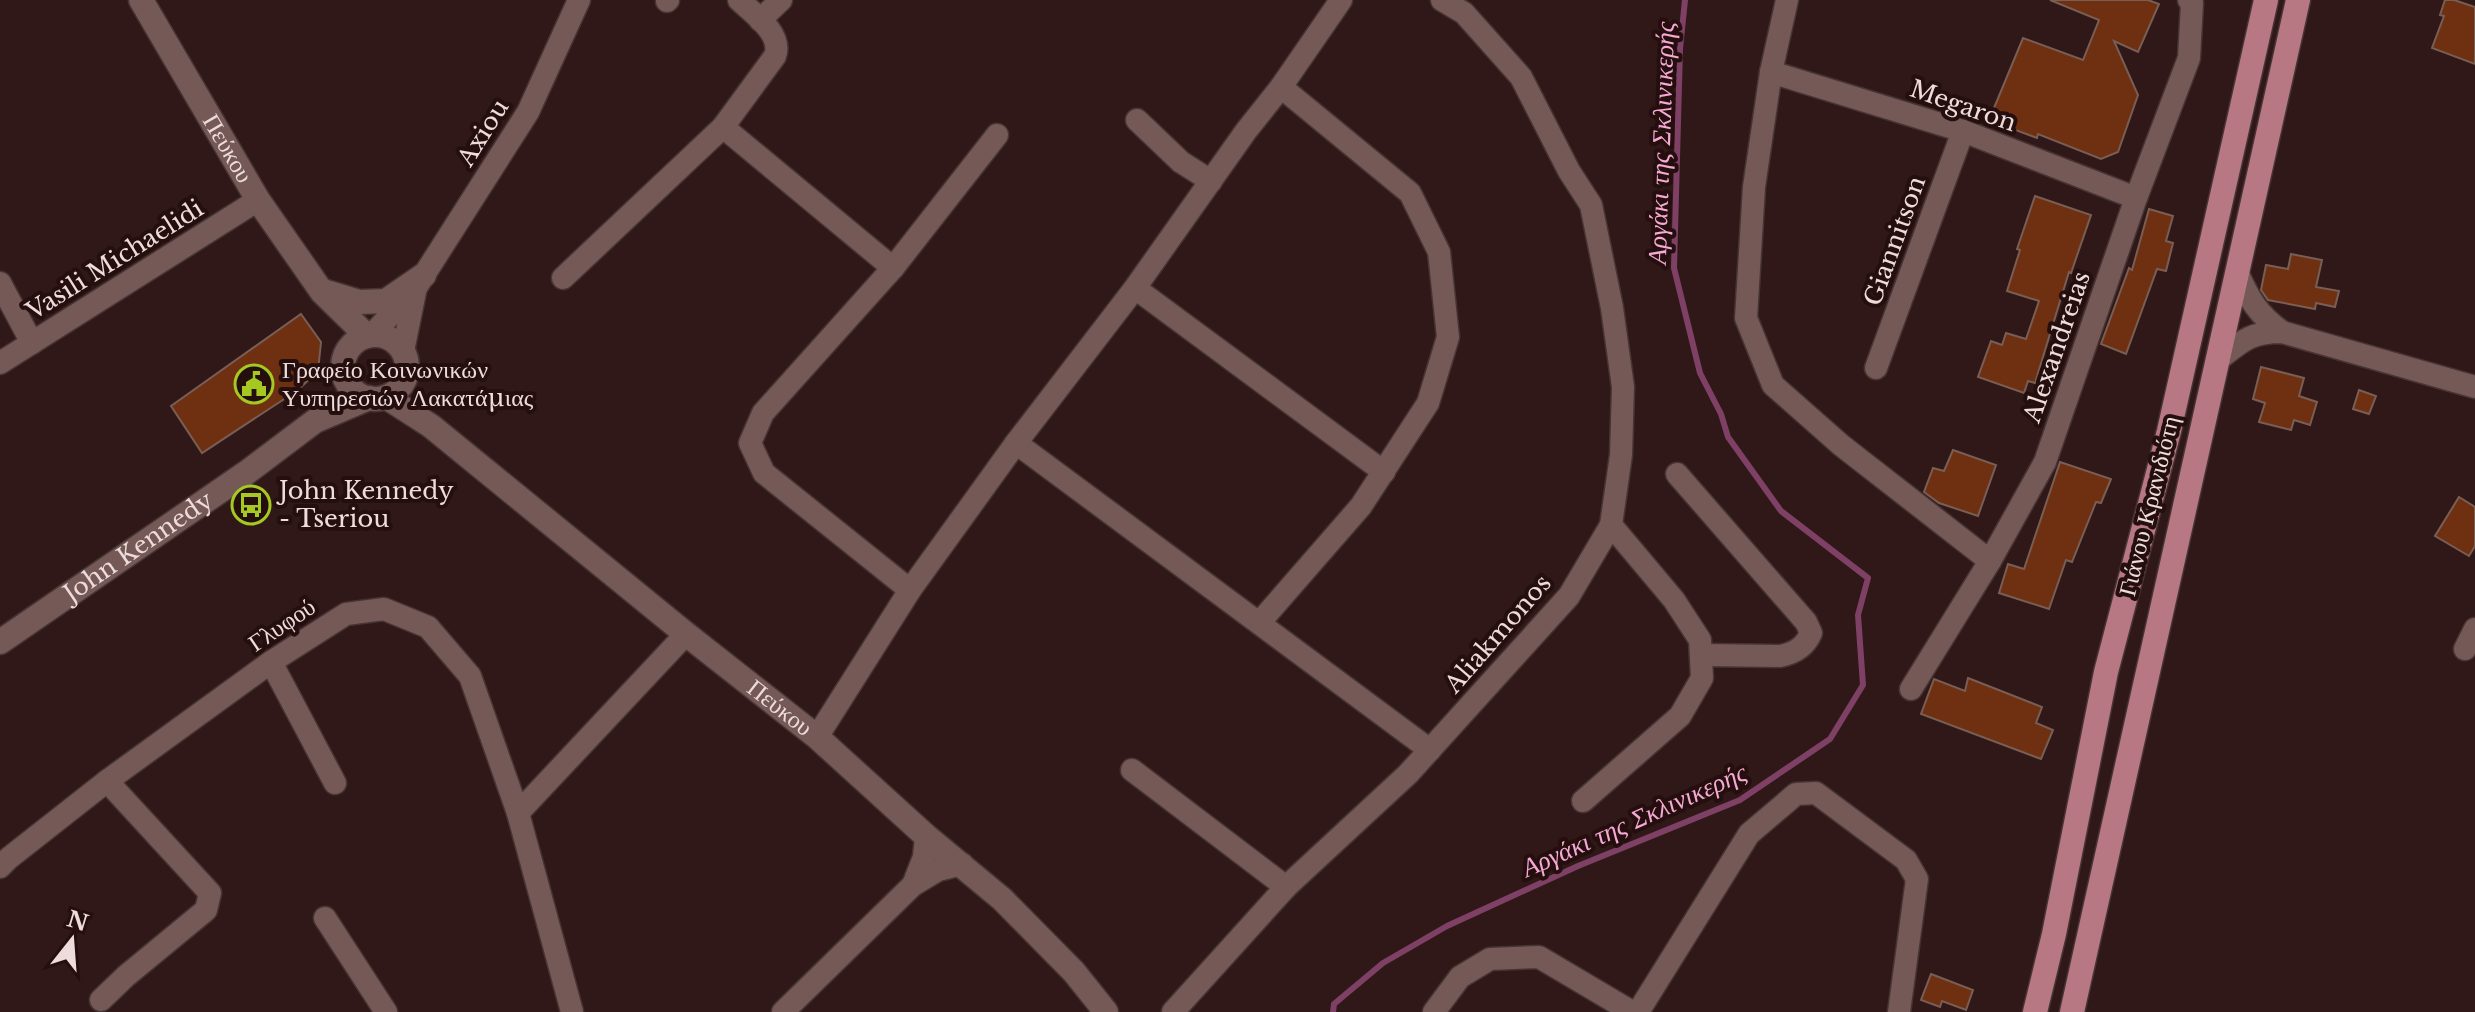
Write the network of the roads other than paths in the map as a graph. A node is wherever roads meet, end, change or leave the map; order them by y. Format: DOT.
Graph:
graph roads {
  1 [pos="141,0"];
  2 [pos="579,0"];
  3 [pos="739,0"];
  4 [pos="781,0"];
  5 [pos="1341,0"];
  6 [pos="1442,0"];
  7 [pos="1787,0"];
  8 [pos="2189,0"];
  9 [pos="2266,0"];
  10 [pos="2298,0"];
  11 [pos="760,20"];
  12 [pos="1771,72"];
  13 [pos="1281,87"];
  14 [pos="1137,120"];
  15 [pos="723,127"];
  16 [pos="1963,131"];
  17 [pos="997,135"];
  18 [pos="1211,181"];
  19 [pos="2136,198"];
  20 [pos="258,200"];
  21 [pos="893,268"];
  22 [pos="2238,274"];
  23 [pos="563,278"];
  24 [pos="420,281"];
  25 [pos="0,283"];
  26 [pos="1135,288"];
  27 [pos="322,291"];
  28 [pos="2282,332"];
  29 [pos="362,341"];
  30 [pos="32,343"];
  31 [pos="2218,360"];
  32 [pos="405,362"];
  33 [pos="0,363"];
  34 [pos="1876,368"];
  35 [pos="345,377"];
  36 [pos="2475,387"];
  37 [pos="377,397"];
  38 [pos="315,421"];
  39 [pos="431,426"];
  40 [pos="1016,443"];
  41 [pos="1384,472"];
  42 [pos="1677,474"];
  43 [pos="1611,525"];
  44 [pos="1990,561"];
  45 [pos="910,590"];
  46 [pos="1260,622"];
  47 [pos="686,634"];
  48 [pos="0,642"];
  49 [pos="1701,655"];
  50 [pos="271,662"];
  51 [pos="1911,689"];
  52 [pos="817,737"];
  53 [pos="1430,750"];
  54 [pos="1132,770"];
  55 [pos="107,781"];
  56 [pos="335,783"];
  57 [pos="1583,801"];
  58 [pos="518,813"];
  59 [pos="926,836"];
  60 [pos="962,864"];
  61 [pos="0,867"];
  62 [pos="913,885"];
  63 [pos="1286,887"];
  64 [pos="325,918"];
  65 [pos="101,1000"];
  66 [pos="1899,1007"];
  67 [pos="795,1008"];
  68 [pos="386,1012"];
  69 [pos="572,1012"];
  70 [pos="1106,1012"];
  71 [pos="1173,1012"];
  72 [pos="1434,1012"];
  73 [pos="1632,1012"];
  74 [pos="1638,1012"];
  75 [pos="2035,1012"];
  76 [pos="2072,1012"];
  1 -- 20 [label="main road, Πεύκου"];
  2 -- 24 [label="street, Axiou"];
  3 -- 11 [label="street"];
  4 -- 11 [label="street"];
  5 -- 13 [label="street"];
  6 -- 43 [label="street, Aliakmonos"];
  7 -- 12 [label="street"];
  8 -- 19 [label="street, Alexandreias"];
  9 -- 75 [label="main road, Γιάνου Κρανιδιότη"];
  10 -- 22 [label="main road, Γιάνου Κρανιδιότη"];
  11 -- 15 [label="street"];
  12 -- 16 [label="street, Megaron"];
  12 -- 44 [label="street"];
  13 -- 18 [label="street"];
  13 -- 41 [label="street"];
  14 -- 18 [label="street"];
  15 -- 21 [label="street"];
  15 -- 23 [label="street"];
  16 -- 19 [label="street, Megaron"];
  16 -- 34 [label="street, Giannitson"];
  17 -- 21 [label="street"];
  18 -- 26 [label="street"];
  19 -- 44 [label="street, Alexandreias"];
  20 -- 27 [label="main road, Πεύκου"];
  20 -- 30 [label="street, Vasili Michaelidi"];
  21 -- 45 [label="street"];
  22 -- 28 [label="street"];
  22 -- 31 [label="main road, Γιάνου Κρανιδιότη"];
  24 -- 27 [label="main road"];
  24 -- 29 [label="street, Axiou"];
  24 -- 32 [label="street, Axiou"];
  25 -- 30 [label="street"];
  26 -- 40 [label="street"];
  26 -- 41 [label="street"];
  27 -- 29 [label="main road, Πεύκου"];
  28 -- 31 [label="street"];
  28 -- 36 [label="street"];
  29 -- 32 [label="main road"];
  29 -- 35 [label="main road"];
  30 -- 33 [label="street, Vasili Michaelidi"];
  31 -- 76 [label="main road, Γιάνου Κρανιδιότη"];
  32 -- 37 [label="main road"];
  32 -- 39 [label="main road, Πεύκου"];
  35 -- 37 [label="main road"];
  35 -- 38 [label="main road"];
  37 -- 38 [label="main road"];
  37 -- 39 [label="main road, Πεύκου"];
  38 -- 48 [label="main road, John Kennedy"];
  39 -- 47 [label="main road, Πεύκου"];
  40 -- 45 [label="street"];
  40 -- 46 [label="street"];
  41 -- 46 [label="street"];
  42 -- 49 [label="street"];
  43 -- 49 [label="street"];
  43 -- 53 [label="street, Aliakmonos"];
  44 -- 51 [label="street, Alexandreias"];
  45 -- 52 [label="street"];
  46 -- 53 [label="street"];
  47 -- 52 [label="main road, Πεύκου"];
  47 -- 58 [label="street"];
  49 -- 57 [label="street"];
  50 -- 55 [label="street, Γλυφού"];
  50 -- 56 [label="street"];
  50 -- 58 [label="street, Γλυφού"];
  52 -- 59 [label="main road, Πεύκου"];
  53 -- 63 [label="street, Aliakmonos"];
  54 -- 63 [label="street"];
  55 -- 61 [label="street, Γλυφού"];
  55 -- 65 [label="street"];
  58 -- 69 [label="street, Γλυφού"];
  59 -- 60 [label="main road, Πεύκου"];
  59 -- 62 [label="street"];
  60 -- 62 [label="street"];
  60 -- 70 [label="main road, Πεύκου"];
  62 -- 67 [label="street"];
  63 -- 71 [label="street, Aliakmonos"];
  64 -- 68 [label="street"];
  66 -- 74 [label="street"];
  72 -- 73 [label="street"];
}
